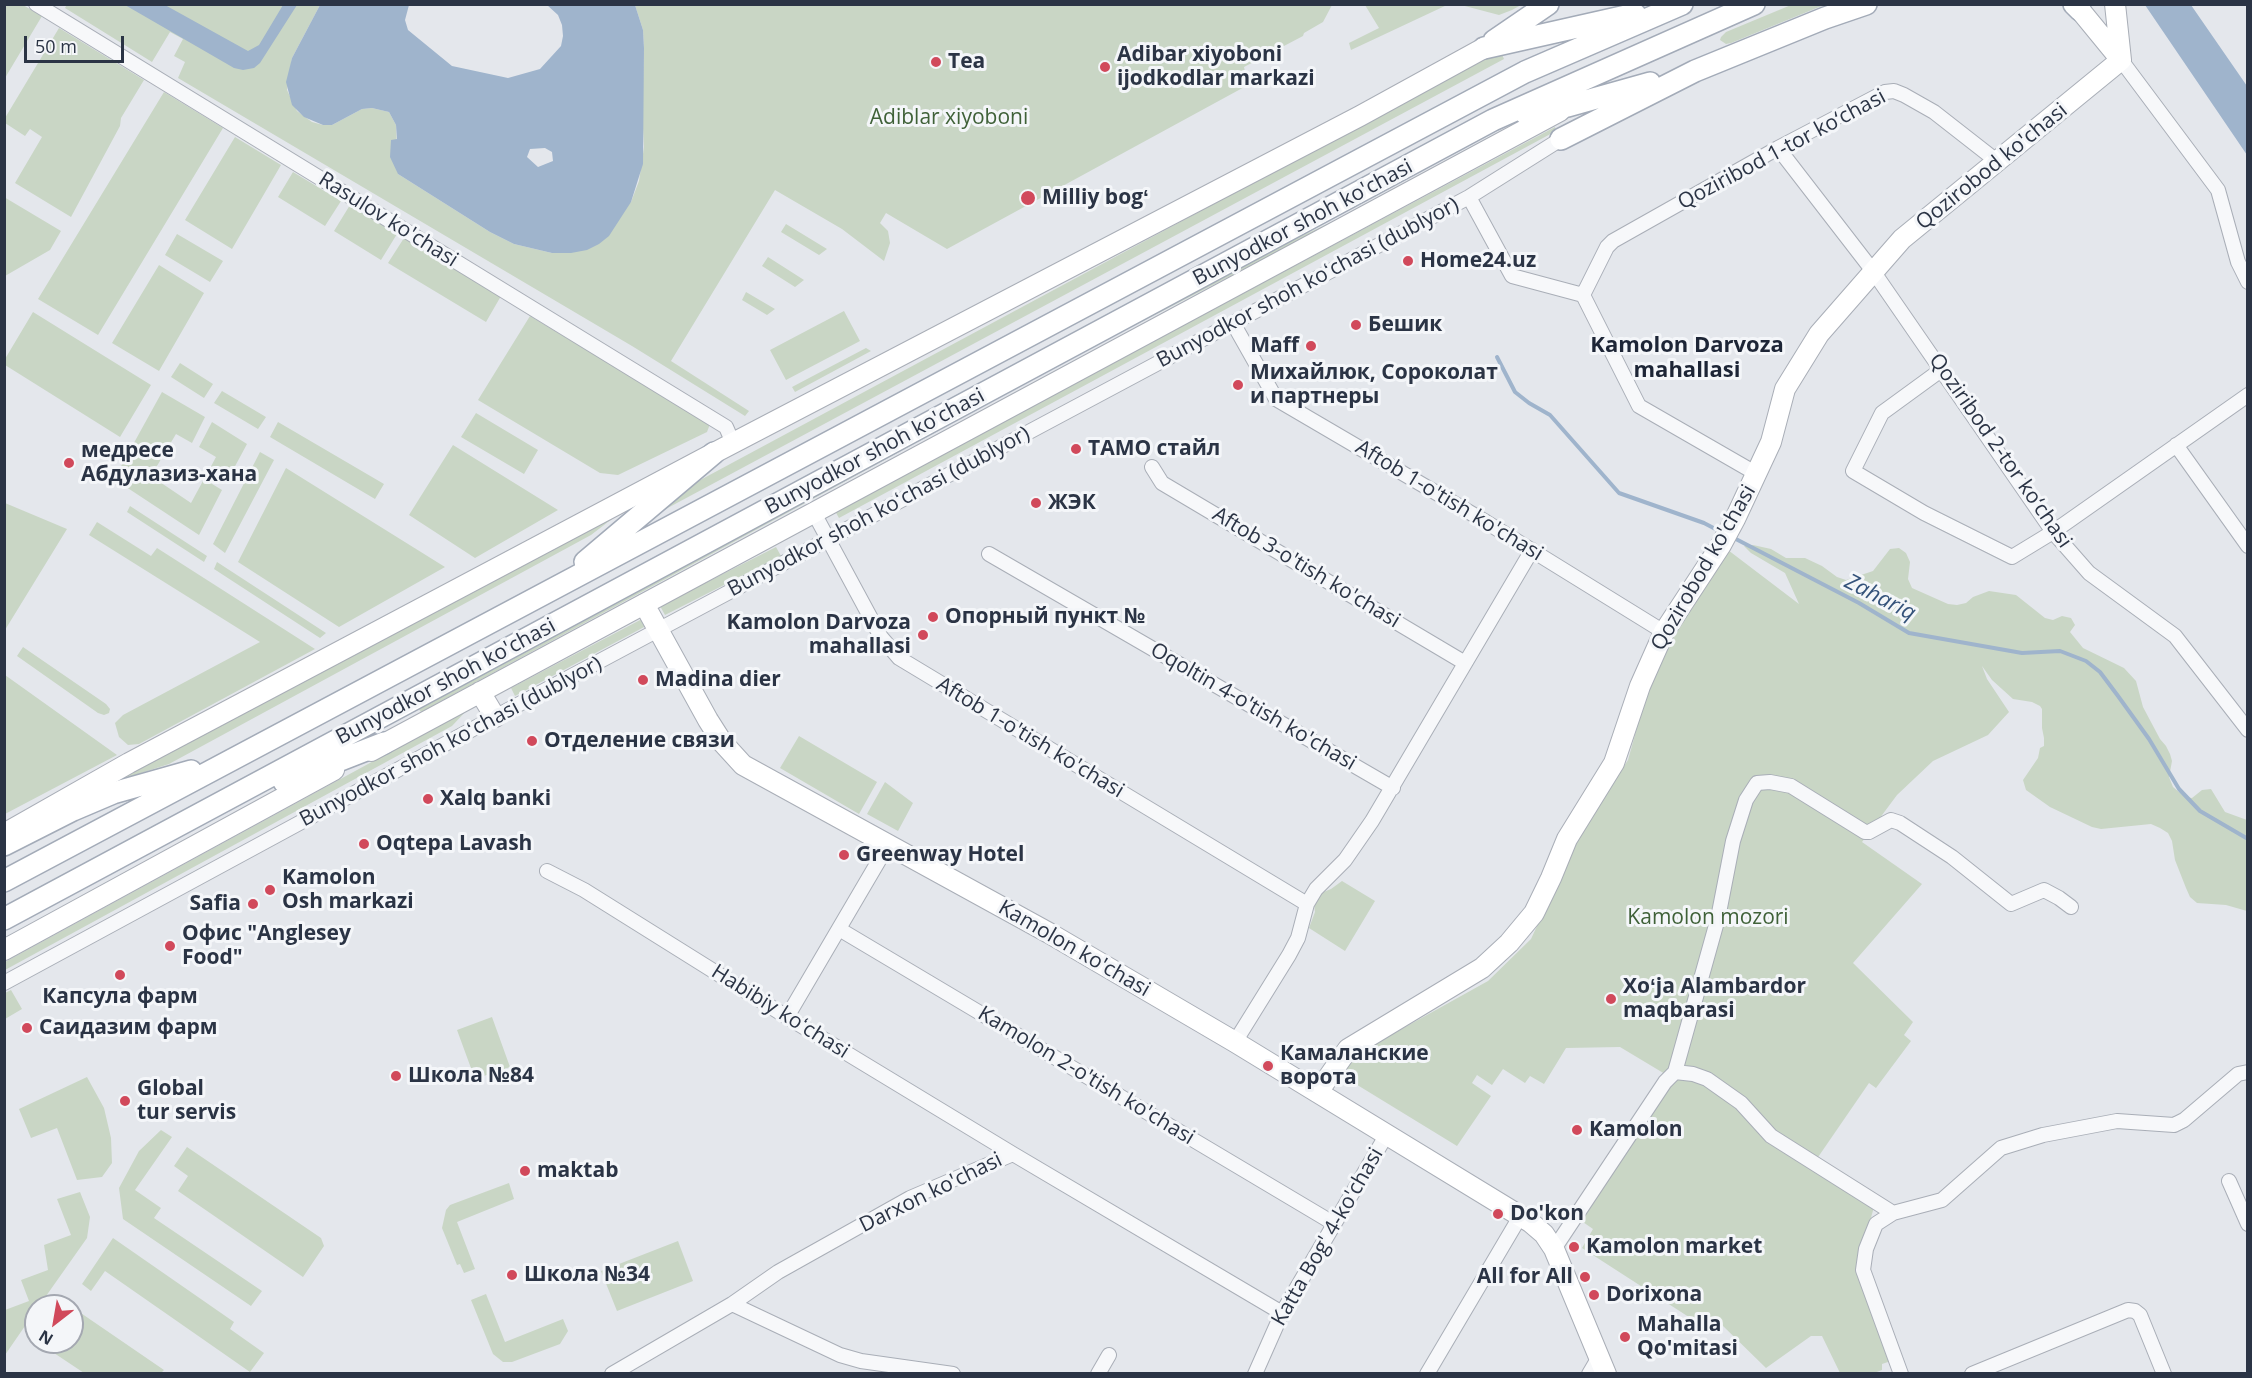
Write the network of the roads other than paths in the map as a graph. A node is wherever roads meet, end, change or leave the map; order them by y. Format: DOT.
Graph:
graph roads {
  1 [pos="36,4"];
  2 [pos="1548,4"];
  3 [pos="1677,4"];
  4 [pos="1682,4"];
  5 [pos="1754,4"];
  6 [pos="1866,4"];
  7 [pos="2115,4"];
  8 [pos="2077,6"];
  9 [pos="1484,48"];
  10 [pos="1651,49"];
  11 [pos="2121,60"];
  12 [pos="1695,71"];
  13 [pos="1568,106"];
  14 [pos="1493,120"];
  15 [pos="1561,139"];
  16 [pos="1778,148"];
  17 [pos="1998,162"];
  18 [pos="1469,197"];
  19 [pos="1873,271"];
  20 [pos="2247,282"];
  21 [pos="1583,295"];
  22 [pos="1233,323"];
  23 [pos="1941,370"];
  24 [pos="2247,395"];
  25 [pos="733,443"];
  26 [pos="2176,445"];
  27 [pos="714,453"];
  28 [pos="1152,467"];
  29 [pos="1757,474"];
  30 [pos="814,513"];
  31 [pos="2053,532"];
  32 [pos="828,539"];
  33 [pos="2247,546"];
  34 [pos="1532,550"];
  35 [pos="989,554"];
  36 [pos="555,588"];
  37 [pos="644,604"];
  38 [pos="658,630"];
  39 [pos="1664,632"];
  40 [pos="1466,663"];
  41 [pos="480,692"];
  42 [pos="495,717"];
  43 [pos="2247,730"];
  44 [pos="384,743"];
  45 [pos="235,758"];
  46 [pos="1393,788"];
  47 [pos="165,833"];
  48 [pos="4,834"];
  49 [pos="4,845"];
  50 [pos="888,845"];
  51 [pos="547,870"];
  52 [pos="4,881"];
  53 [pos="1307,904"];
  54 [pos="2071,907"];
  55 [pos="4,919"];
  56 [pos="839,929"];
  57 [pos="4,950"];
  58 [pos="4,983"];
  59 [pos="787,1017"];
  60 [pos="1235,1042"];
  61 [pos="1675,1072"];
  62 [pos="2247,1072"];
  63 [pos="1318,1092"];
  64 [pos="1387,1134"];
  65 [pos="1013,1154"];
  66 [pos="2229,1181"];
  67 [pos="1893,1213"];
  68 [pos="1521,1215"];
  69 [pos="1333,1223"];
  70 [pos="2247,1224"];
  71 [pos="1554,1249"];
  72 [pos="732,1304"];
  73 [pos="1282,1312"];
  74 [pos="1108,1355"];
  75 [pos="1603,1365"];
  76 [pos="858,1367"];
  77 [pos="612,1374"];
  78 [pos="953,1374"];
  79 [pos="1098,1374"];
  80 [pos="1255,1374"];
  81 [pos="1427,1374"];
  82 [pos="1589,1374"];
  83 [pos="1901,1374"];
  84 [pos="1972,1374"];
  85 [pos="2164,1374"];
  1 -- 25 [label="street, Rasulov ko'chasi"];
  2 -- 9 [label="main road"];
  3 -- 9 [label="main road"];
  4 -- 36 [label="main road, Bunyodkor shoh ko'chasi"];
  5 -- 10 [label="main road, Bunyodkor shoh ko'chasi"];
  6 -- 12 [label="main road"];
  7 -- 11 [label="street"];
  8 -- 11 [label="street"];
  9 -- 25 [label="street"];
  10 -- 13 [label="main road"];
  10 -- 14 [label="main road, Bunyodkor shoh ko'chasi"];
  11 -- 17 [label="street, Qozirobod ko'chasi"];
  11 -- 20 [label="street"];
  12 -- 13 [label="main road"];
  12 -- 15 [label="main road"];
  13 -- 14 [label="main road"];
  13 -- 30 [label="street, Bunyodkor shoh koʻchasi (dublyor)"];
  14 -- 47 [label="main road, Bunyodkor shoh ko'chasi"];
  15 -- 18 [label="street, Bunyodkor shoh koʻchasi (dublyor)"];
  16 -- 17 [label="street, Qoziribod 1-tor ko‘chasi"];
  16 -- 19 [label="street, Qoziribod 2-tor ko‘chasi"];
  16 -- 21 [label="street, Qoziribod 1-tor ko‘chasi"];
  17 -- 19 [label="street, Qozirobod ko'chasi"];
  18 -- 21 [label="street"];
  18 -- 22 [label="street, Bunyodkor shoh koʻchasi (dublyor)"];
  19 -- 23 [label="street, Qoziribod 2-tor ko‘chasi"];
  19 -- 29 [label="street, Qozirobod ko'chasi"];
  21 -- 29 [label="street"];
  22 -- 32 [label="street, Bunyodkor shoh koʻchasi (dublyor)"];
  22 -- 34 [label="street, Aftob 1-o'tish ko'chasi"];
  23 -- 31 [label="street, Qoziribod 2-tor ko‘chasi"];
  23 -- 31 [label="street"];
  24 -- 26 [label="street"];
  25 -- 27 [label="street"];
  26 -- 31 [label="street"];
  26 -- 33 [label="street"];
  27 -- 36 [label="main road"];
  27 -- 48 [label="street"];
  28 -- 40 [label="street, Aftob 3-o'tish ko'chasi"];
  29 -- 39 [label="street, Qozirobod ko'chasi"];
  30 -- 32 [label="street, Aftob 1-o'tish ko'chasi"];
  30 -- 37 [label="street, Bunyodkor shoh koʻchasi (dublyor)"];
  31 -- 43 [label="street, Qoziribod 2-tor ko‘chasi"];
  32 -- 38 [label="street, Bunyodkor shoh koʻchasi (dublyor)"];
  32 -- 53 [label="street, Aftob 1-o'tish ko'chasi"];
  34 -- 39 [label="street, Aftob 1-o'tish ko'chasi"];
  34 -- 40 [label="street"];
  35 -- 46 [label="street, Oqoltin 4-o'tish ko'chasi"];
  36 -- 45 [label="main road, Bunyodkor shoh ko'chasi"];
  37 -- 38 [label="street, Kamolon ko'chasi"];
  37 -- 41 [label="street, Bunyodkor shoh koʻchasi (dublyor)"];
  38 -- 42 [label="street, Bunyodkor shoh koʻchasi (dublyor)"];
  38 -- 50 [label="street, Kamolon ko'chasi"];
  39 -- 63 [label="street, Qozirobod ko'chasi"];
  40 -- 46 [label="street"];
  41 -- 42 [label="street"];
  41 -- 44 [label="street, Bunyodkor shoh koʻchasi (dublyor)"];
  42 -- 58 [label="street, Bunyodkor shoh koʻchasi (dublyor)"];
  44 -- 47 [label="main road"];
  44 -- 57 [label="street, Bunyodkor shoh koʻchasi (dublyor)"];
  45 -- 49 [label="main road"];
  45 -- 52 [label="main road, Bunyodkor shoh ko'chasi"];
  46 -- 53 [label="street"];
  47 -- 55 [label="main road, Bunyodkor shoh ko'chasi"];
  50 -- 56 [label="street"];
  50 -- 60 [label="street, Kamolon ko'chasi"];
  51 -- 59 [label="street, Habibiy koʻchasi"];
  53 -- 60 [label="street"];
  54 -- 61 [label="street"];
  56 -- 59 [label="street"];
  56 -- 69 [label="street, Kamolon 2-o'tish ko'chasi"];
  59 -- 65 [label="street, Habibiy koʻchasi"];
  60 -- 63 [label="street, Kamolon ko'chasi"];
  61 -- 67 [label="street"];
  61 -- 71 [label="street"];
  62 -- 67 [label="street"];
  63 -- 64 [label="street, Kamolon ko'chasi"];
  64 -- 68 [label="street, Kamolon ko'chasi"];
  64 -- 69 [label="street, Katta Bog' 4-ko'chasi"];
  65 -- 72 [label="street, Darxon ko'chasi"];
  65 -- 73 [label="street, Darxon ko'chasi"];
  66 -- 70 [label="street"];
  67 -- 83 [label="street"];
  68 -- 71 [label="street, Kamolon ko'chasi"];
  68 -- 81 [label="street"];
  69 -- 73 [label="street, Katta Bog' 4-ko'chasi"];
  71 -- 75 [label="street, Kamolon ko'chasi"];
  72 -- 76 [label="street"];
  72 -- 77 [label="street, Darxon ko'chasi"];
  73 -- 80 [label="street, Katta Bog' 4-ko'chasi"];
  74 -- 79 [label="street"];
  75 -- 82 [label="street"];
  76 -- 78 [label="street"];
  84 -- 85 [label="street"];
}
